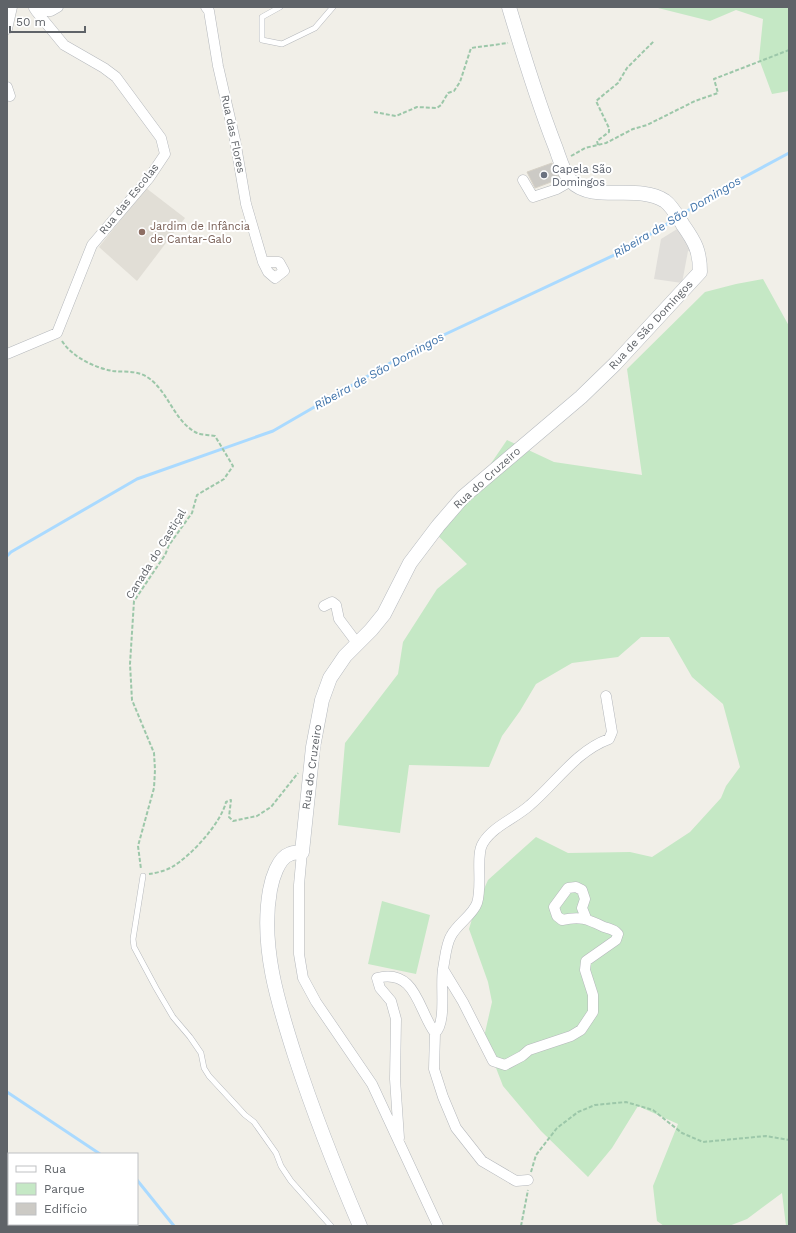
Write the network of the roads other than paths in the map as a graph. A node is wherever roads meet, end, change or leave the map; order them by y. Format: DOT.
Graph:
graph roads {
  1 [pos="12,7"];
  2 [pos="58,7"];
  3 [pos="206,7"];
  4 [pos="280,7"];
  5 [pos="333,7"];
  6 [pos="509,7"];
  7 [pos="34,9"];
  8 [pos="7,29"];
  9 [pos="523,180"];
  10 [pos="571,181"];
  11 [pos="263,262"];
  12 [pos="7,354"];
  13 [pos="525,444"];
  14 [pos="324,606"];
  15 [pos="357,643"];
  16 [pos="606,696"];
  17 [pos="302,852"];
  18 [pos="142,873"];
  19 [pos="586,918"];
  20 [pos="443,969"];
  21 [pos="435,1033"];
  22 [pos="399,1138"];
  23 [pos="528,1180"];
  24 [pos="331,1226"];
  25 [pos="360,1226"];
  26 [pos="438,1226"];
  1 -- 8 [label="street"];
  2 -- 7 [label="street"];
  3 -- 11 [label="street, Rua das Flores"];
  4 -- 5 [label="lane"];
  6 -- 10 [label="street"];
  7 -- 12 [label="street, Rua das Escolas"];
  9 -- 10 [label="street"];
  10 -- 13 [label="street, Rua de São Domingos"];
  13 -- 15 [label="street, Rua do Cruzeiro"];
  14 -- 15 [label="street"];
  15 -- 17 [label="street, Rua do Cruzeiro"];
  16 -- 20 [label="street"];
  17 -- 22 [label="street, Rua do Cruzeiro"];
  17 -- 25 [label="street"];
  18 -- 24 [label="lane"];
  19 -- 20 [label="street"];
  20 -- 21 [label="street"];
  21 -- 22 [label="street"];
  21 -- 23 [label="street"];
  22 -- 26 [label="street, Rua do Cruzeiro"];
}
